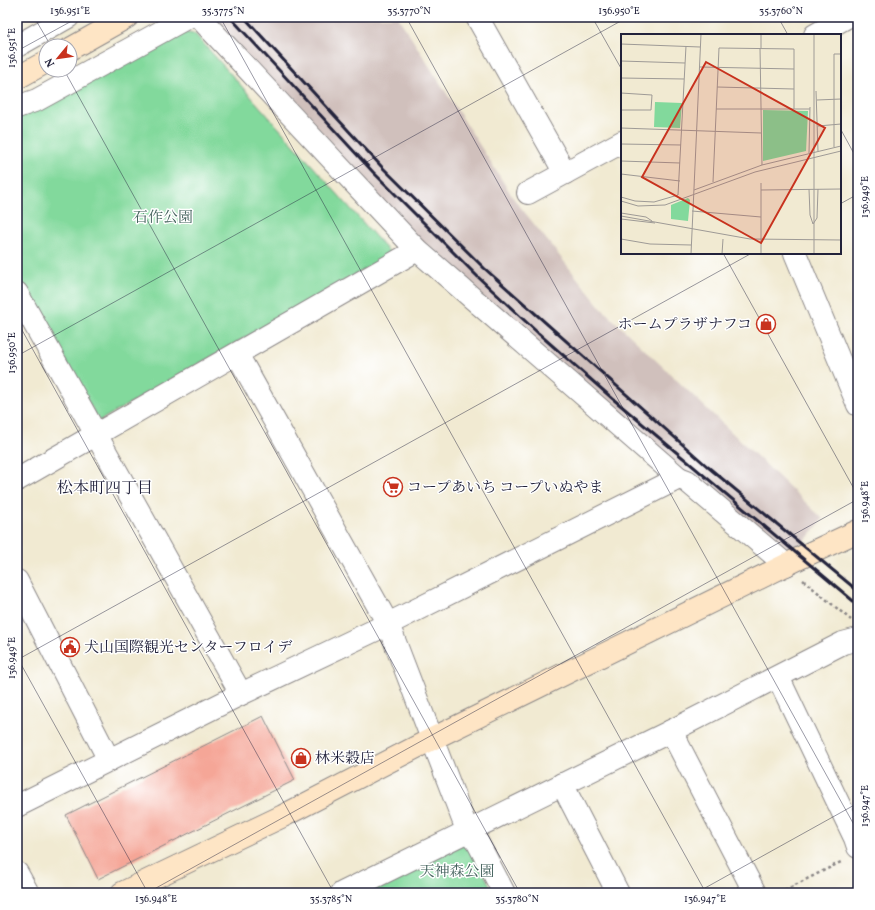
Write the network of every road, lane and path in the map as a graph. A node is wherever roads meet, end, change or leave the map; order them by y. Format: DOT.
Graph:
graph roads {
  1 [pos="68,17"];
  2 [pos="127,17"];
  3 [pos="188,17"];
  4 [pos="199,17"];
  5 [pos="477,17"];
  6 [pos="847,17"];
  7 [pos="817,34"];
  8 [pos="78,45"];
  9 [pos="17,46"];
  10 [pos="38,66"];
  11 [pos="17,78"];
  12 [pos="17,106"];
  13 [pos="621,143"];
  14 [pos="565,173"];
  15 [pos="528,194"];
  16 [pos="418,250"];
  17 [pos="795,254"];
  18 [pos="17,293"];
  19 [pos="237,354"];
  20 [pos="858,405"];
  21 [pos="96,435"];
  22 [pos="679,478"];
  23 [pos="17,480"];
  24 [pos="858,531"];
  25 [pos="786,566"];
  26 [pos="17,581"];
  27 [pos="388,624"];
  28 [pos="855,630"];
  29 [pos="778,677"];
  30 [pos="241,694"];
  31 [pos="671,730"];
  32 [pos="432,739"];
  33 [pos="109,760"];
  34 [pos="562,784"];
  35 [pos="17,806"];
  36 [pos="468,830"];
  37 [pos="851,853"];
  38 [pos="17,873"];
  39 [pos="28,893"];
  40 [pos="122,893"];
  41 [pos="342,893"];
  42 [pos="504,893"];
  43 [pos="618,893"];
  44 [pos="755,893"];
  45 [pos="779,893"];
  1 -- 9 [label="street"];
  2 -- 8 [label="street"];
  3 -- 12 [label="street"];
  4 -- 16 [label="street"];
  5 -- 14 [label="street"];
  6 -- 7 [label="street"];
  10 -- 11 [label="street"];
  13 -- 14 [label="street"];
  14 -- 15 [label="street"];
  16 -- 19 [label="street"];
  16 -- 22 [label="street"];
  17 -- 20 [label="street"];
  18 -- 21 [label="street"];
  19 -- 21 [label="street"];
  19 -- 27 [label="street"];
  21 -- 23 [label="street"];
  21 -- 30 [label="street"];
  22 -- 25 [label="street"];
  22 -- 27 [label="street"];
  24 -- 25 [label="street"];
  25 -- 28 [label="path"];
  25 -- 32 [label="street"];
  26 -- 33 [label="street"];
  27 -- 30 [label="street"];
  27 -- 32 [label="street"];
  28 -- 29 [label="street"];
  29 -- 31 [label="street"];
  29 -- 37 [label="street"];
  30 -- 33 [label="street"];
  31 -- 34 [label="street"];
  31 -- 44 [label="street"];
  32 -- 36 [label="street"];
  32 -- 40 [label="street"];
  33 -- 35 [label="street"];
  34 -- 36 [label="street"];
  34 -- 43 [label="street"];
  36 -- 41 [label="street"];
  36 -- 42 [label="street"];
  37 -- 45 [label="path"];
  38 -- 39 [label="street"];
}
